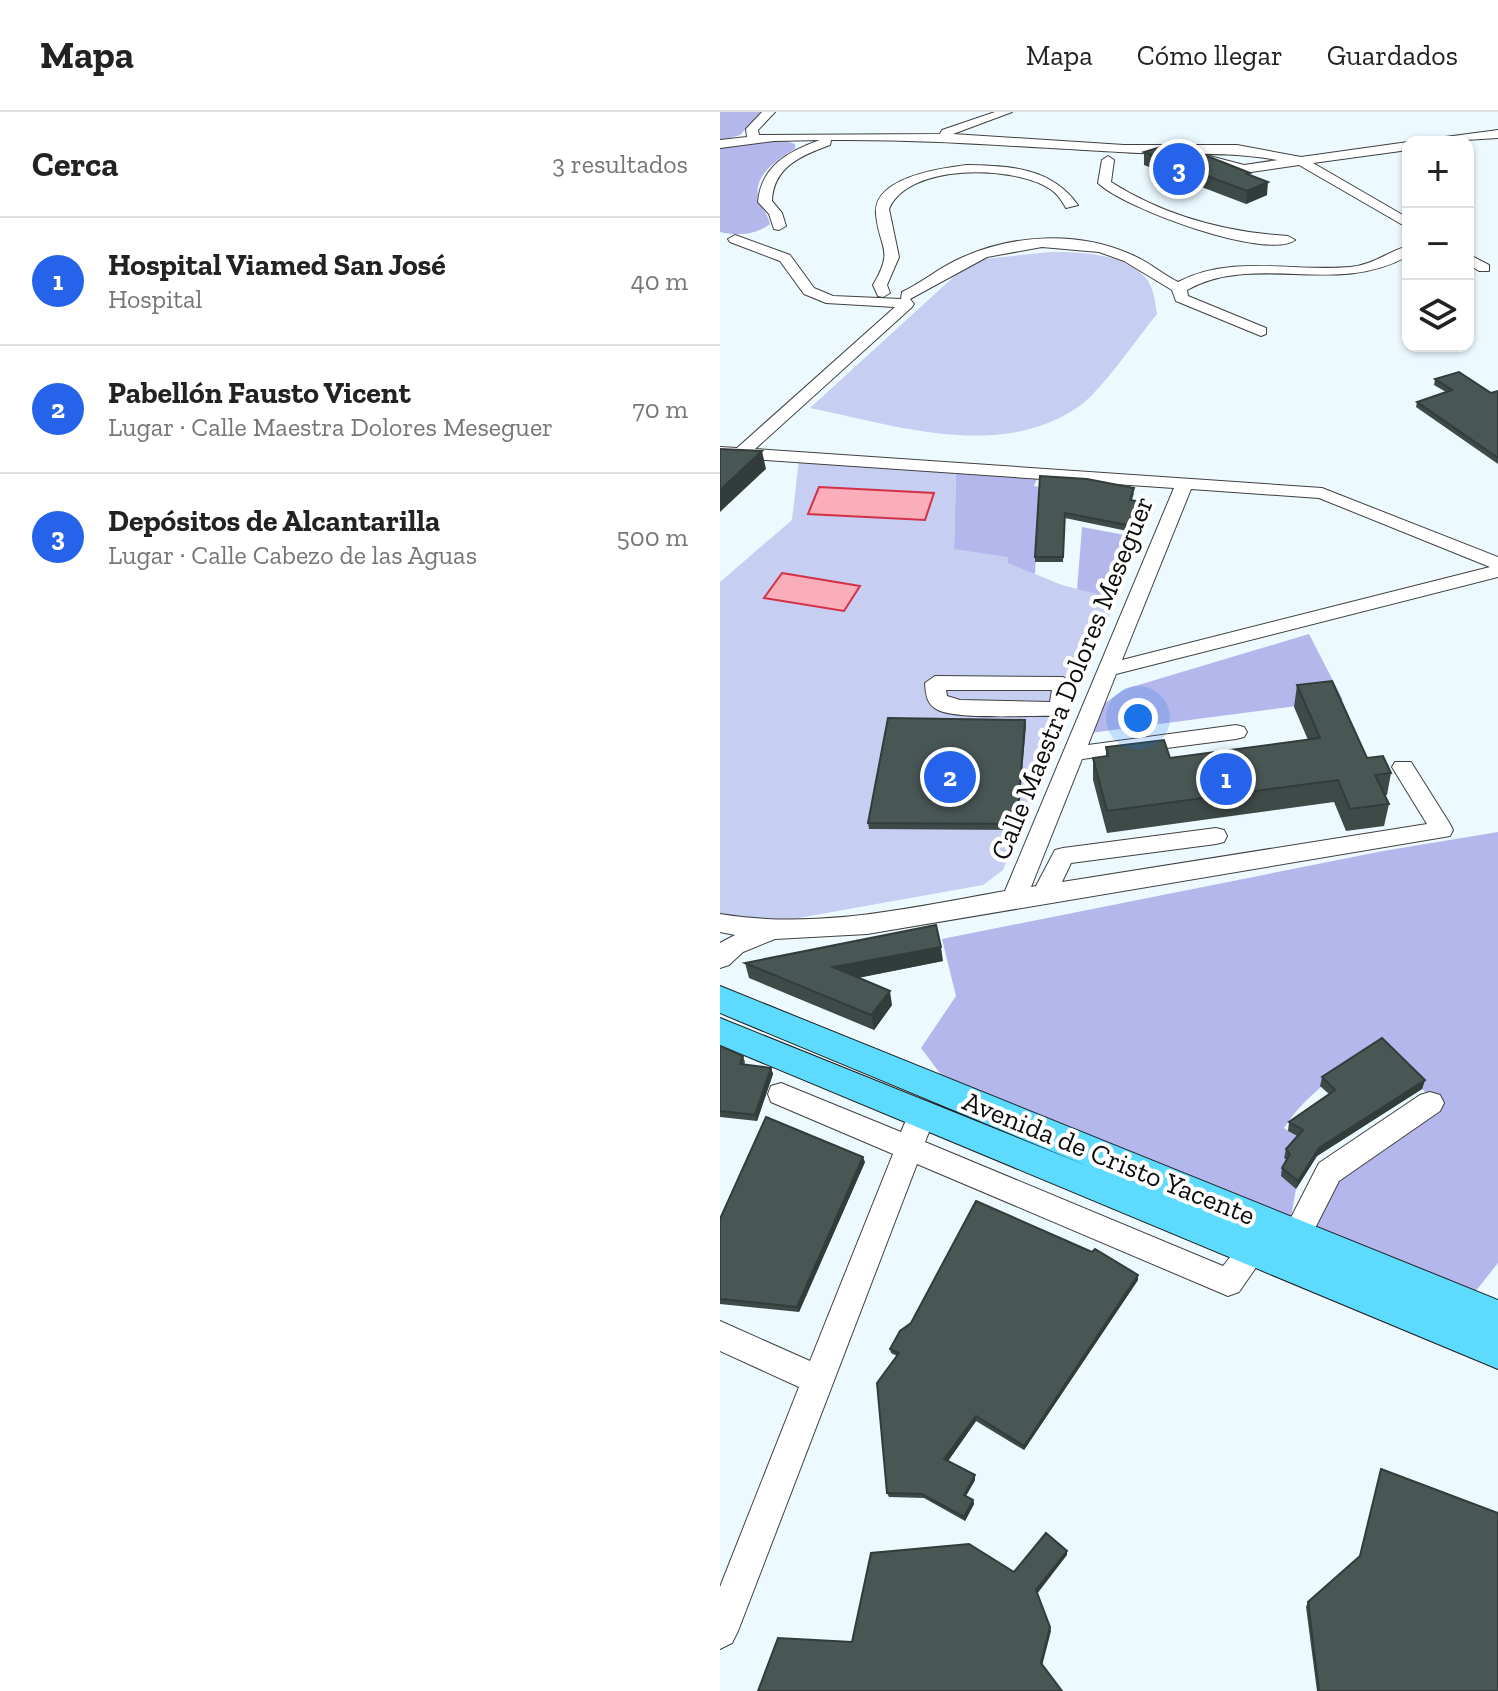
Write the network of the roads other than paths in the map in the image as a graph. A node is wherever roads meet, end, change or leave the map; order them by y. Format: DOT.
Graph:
graph roads {
  1 [pos="769,112"];
  2 [pos="1006,112"];
  3 [pos="1496,135"];
  4 [pos="936,137"];
  5 [pos="1474,138"];
  6 [pos="753,140"];
  7 [pos="834,140"];
  8 [pos="720,144"];
  9 [pos="1078,146"];
  10 [pos="1402,147"];
  11 [pos="1124,149"];
  12 [pos="1108,160"];
  13 [pos="1301,161"];
  14 [pos="1071,205"];
  15 [pos="1402,220"];
  16 [pos="779,226"];
  17 [pos="720,238"];
  18 [pos="735,239"];
  19 [pos="1288,240"];
  20 [pos="774,252"];
  21 [pos="1402,255"];
  22 [pos="1474,262"];
  23 [pos="1484,268"];
  24 [pos="1184,284"];
  25 [pos="890,297"];
  26 [pos="1261,331"];
  27 [pos="720,452"];
  28 [pos="741,453"];
  29 [pos="1185,482"];
  30 [pos="1498,564"];
  31 [pos="1498,571"];
  32 [pos="1106,670"];
  33 [pos="1063,698"];
  34 [pos="1095,699"];
  35 [pos="1236,732"];
  36 [pos="1073,751"];
  37 [pos="1403,767"];
  38 [pos="1216,836"];
  39 [pos="1044,893"];
  40 [pos="1014,898"];
  41 [pos="720,923"];
  42 [pos="770,931"];
  43 [pos="720,935"];
  44 [pos="720,958"];
  45 [pos="720,999"];
  46 [pos="720,1031"];
  47 [pos="781,1094"];
  48 [pos="1430,1103"];
  49 [pos="922,1114"];
  50 [pos="908,1148"];
  51 [pos="1297,1235"];
  52 [pos="1253,1250"];
  53 [pos="1498,1318"];
  54 [pos="720,1336"];
  55 [pos="1498,1350"];
  56 [pos="818,1380"];
  57 [pos="720,1631"];
  1 -- 6 [label="street"];
  2 -- 4 [label="street"];
  3 -- 5 [label="street"];
  4 -- 6 [label="street"];
  4 -- 9 [label="street"];
  6 -- 8 [label="street"];
  7 -- 16 [label="street"];
  9 -- 11 [label="street"];
  9 -- 12 [label="street"];
  10 -- 13 [label="street"];
  11 -- 12 [label="street"];
  11 -- 13 [label="street"];
  12 -- 19 [label="street"];
  13 -- 15 [label="street"];
  14 -- 25 [label="street"];
  16 -- 18 [label="street"];
  16 -- 20 [label="street"];
  17 -- 18 [label="street"];
  18 -- 20 [label="street"];
  20 -- 25 [label="street"];
  21 -- 24 [label="street"];
  22 -- 23 [label="street"];
  24 -- 25 [label="street"];
  24 -- 26 [label="street"];
  25 -- 28 [label="street"];
  27 -- 28 [label="street"];
  28 -- 29 [label="street"];
  29 -- 30 [label="street"];
  29 -- 32 [label="street, Calle Maestra Dolores Meseguer"];
  31 -- 32 [label="street"];
  32 -- 34 [label="street, Calle Maestra Dolores Meseguer"];
  33 -- 33 [label="street"];
  33 -- 34 [label="street"];
  34 -- 36 [label="street, Calle Maestra Dolores Meseguer"];
  35 -- 36 [label="street"];
  36 -- 40 [label="street, Calle Maestra Dolores Meseguer"];
  37 -- 39 [label="street, Calle Maestra Dolores Meseguer"];
  38 -- 39 [label="street"];
  39 -- 40 [label="street, Calle Maestra Dolores Meseguer"];
  40 -- 42 [label="street, Calle Maestra Dolores Meseguer"];
  41 -- 42 [label="street"];
  42 -- 43 [label="street"];
  42 -- 44 [label="street"];
  45 -- 51 [label="main road, Avenida de Cristo Yacente"];
  46 -- 49 [label="main road, Avenida de Cristo Yacente"];
  47 -- 50 [label="street"];
  48 -- 51 [label="street"];
  49 -- 50 [label="street"];
  49 -- 52 [label="main road, Avenida de Cristo Yacente"];
  50 -- 52 [label="street"];
  50 -- 56 [label="street"];
  51 -- 53 [label="main road, Avenida de Cristo Yacente"];
  52 -- 55 [label="main road, Avenida de Cristo Yacente"];
  54 -- 56 [label="street"];
  56 -- 57 [label="street"];
}
